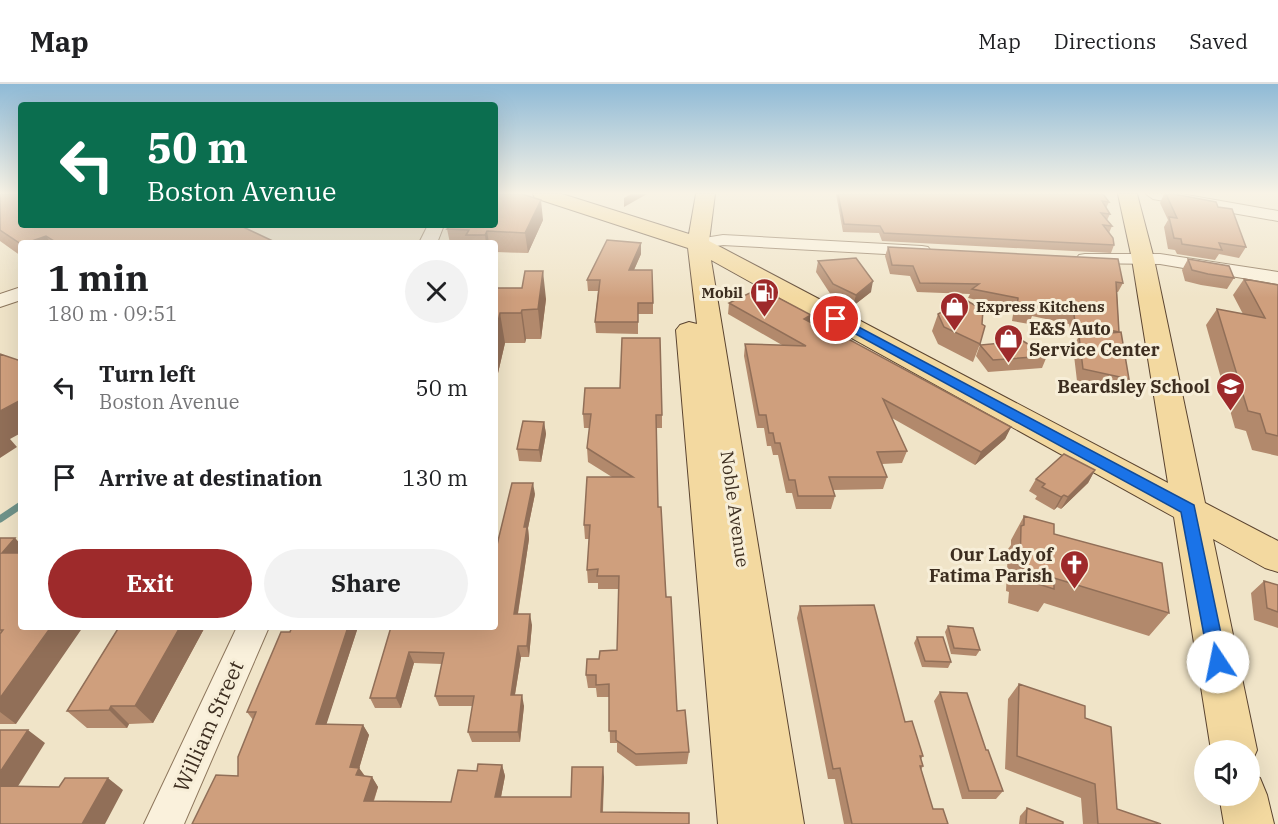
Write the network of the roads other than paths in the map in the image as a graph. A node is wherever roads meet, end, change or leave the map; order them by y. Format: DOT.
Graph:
graph roads {
  1 [pos="650,229"];
  2 [pos="689,229"];
  3 [pos="701,229"];
  4 [pos="1135,229"];
  5 [pos="689,241"];
  6 [pos="944,252"];
  7 [pos="1073,258"];
  8 [pos="1143,260"];
  9 [pos="1278,278"];
  10 [pos="18,295"];
  11 [pos="0,301"];
  12 [pos="1188,509"];
  13 [pos="1278,558"];
  14 [pos="252,630"];
  15 [pos="1232,740"];
  16 [pos="1245,806"];
  17 [pos="164,824"];
  18 [pos="743,824"];
  19 [pos="779,824"];
  20 [pos="1249,824"];
  1 -- 5 [label="main road"];
  2 -- 5 [label="main road, Noble Avenue"];
  3 -- 5 [label="main road, Noble Avenue"];
  4 -- 8 [label="main road"];
  5 -- 6 [label="street"];
  5 -- 12 [label="main road"];
  5 -- 18 [label="main road, Noble Avenue"];
  5 -- 19 [label="main road, Noble Avenue"];
  7 -- 8 [label="street"];
  8 -- 9 [label="street"];
  8 -- 12 [label="main road"];
  10 -- 11 [label="street"];
  12 -- 13 [label="main road"];
  12 -- 15 [label="main road"];
  14 -- 17 [label="street, William Street"];
  16 -- 20 [label="main road"];
}
